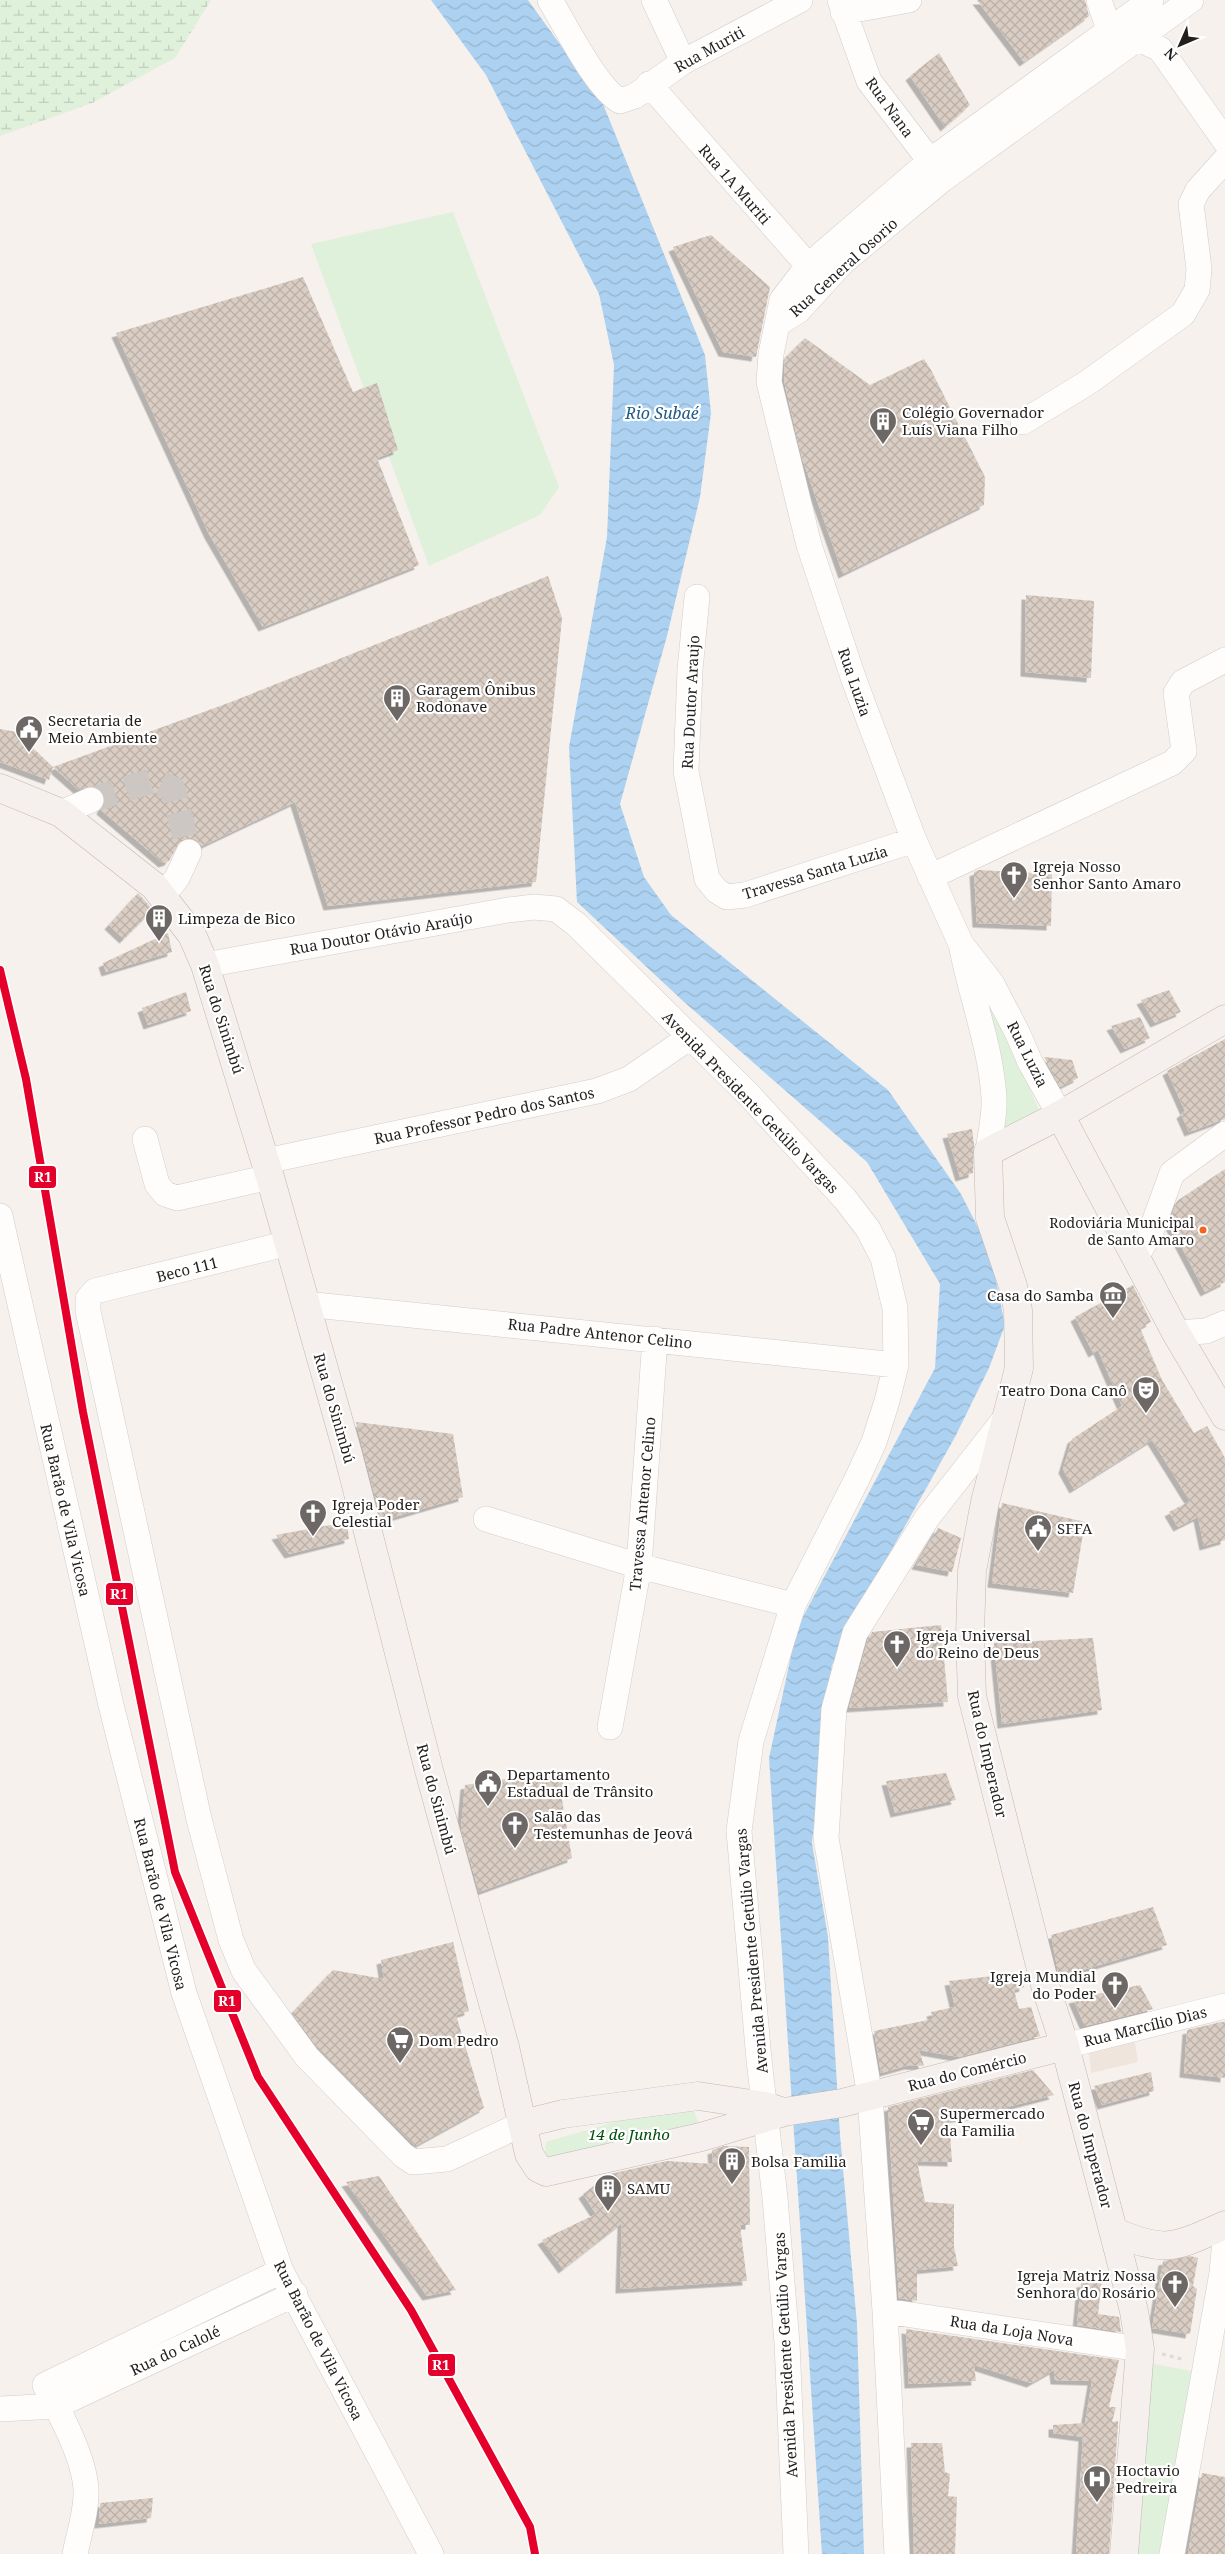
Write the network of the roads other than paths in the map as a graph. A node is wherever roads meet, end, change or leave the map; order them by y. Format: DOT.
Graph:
graph roads {
  1 [pos="550,0"];
  2 [pos="654,0"];
  3 [pos="800,0"];
  4 [pos="909,0"];
  5 [pos="1099,0"];
  6 [pos="1151,0"];
  7 [pos="1191,0"];
  8 [pos="841,6"];
  9 [pos="1112,27"];
  10 [pos="1136,38"];
  11 [pos="683,62"];
  12 [pos="649,84"];
  13 [pos="1225,141"];
  14 [pos="1225,160"];
  15 [pos="936,170"];
  16 [pos="816,274"];
  17 [pos="777,324"];
  18 [pos="1023,422"];
  19 [pos="697,598"];
  20 [pos="1225,660"];
  21 [pos="0,788"];
  22 [pos="90,800"];
  23 [pos="61,813"];
  24 [pos="914,840"];
  25 [pos="189,852"];
  26 [pos="930,877"];
  27 [pos="717,891"];
  28 [pos="162,897"];
  29 [pos="556,909"];
  30 [pos="961,944"];
  31 [pos="205,965"];
  32 [pos="1225,1019"];
  33 [pos="690,1037"];
  34 [pos="1060,1115"];
  35 [pos="1225,1134"];
  36 [pos="145,1139"];
  37 [pos="988,1152"];
  38 [pos="268,1169"];
  39 [pos="0,1216"];
  40 [pos="289,1243"];
  41 [pos="1137,1256"];
  42 [pos="305,1304"];
  43 [pos="1225,1323"];
  44 [pos="1176,1333"];
  45 [pos="655,1339"];
  46 [pos="896,1366"];
  47 [pos="1007,1416"];
  48 [pos="1225,1416"];
  49 [pos="486,1519"];
  50 [pos="639,1566"];
  51 [pos="793,1606"];
  52 [pos="610,1728"];
  53 [pos="1225,2006"];
  54 [pos="1064,2046"];
  55 [pos="698,2096"];
  56 [pos="870,2096"];
  57 [pos="776,2112"];
  58 [pos="522,2124"];
  59 [pos="701,2137"];
  60 [pos="1225,2225"];
  61 [pos="1115,2232"];
  62 [pos="1225,2241"];
  63 [pos="281,2271"];
  64 [pos="295,2294"];
  65 [pos="885,2311"];
  66 [pos="1140,2349"];
  67 [pos="1215,2367"];
  68 [pos="50,2395"];
  69 [pos="0,2410"];
  70 [pos="75,2554"];
  71 [pos="431,2554"];
  72 [pos="796,2554"];
  73 [pos="897,2554"];
  74 [pos="1124,2554"];
  75 [pos="1172,2554"];
  1 -- 12 [label="street, Rua Muriti"];
  2 -- 11 [label="street"];
  3 -- 11 [label="street, Rua Muriti"];
  4 -- 8 [label="street"];
  5 -- 9 [label="street"];
  6 -- 9 [label="street, Rua General Osorio"];
  7 -- 10 [label="street, Rua General Osorio"];
  8 -- 15 [label="street, Rua Nana"];
  9 -- 10 [label="street"];
  9 -- 15 [label="street, Rua General Osorio"];
  10 -- 13 [label="street"];
  10 -- 15 [label="street, Rua General Osorio"];
  11 -- 12 [label="street, Rua Muriti"];
  12 -- 16 [label="street, Rua 1A Muriti"];
  14 -- 18 [label="street"];
  15 -- 16 [label="street, Rua General Osorio"];
  16 -- 17 [label="street, Rua General Osorio"];
  17 -- 24 [label="street, Rua Luzia"];
  19 -- 27 [label="street, Rua Doutor Araujo"];
  20 -- 26 [label="street"];
  21 -- 23 [label="main road, Rua do Sinimbú"];
  22 -- 23 [label="street"];
  23 -- 28 [label="main road, Rua do Sinimbú"];
  24 -- 26 [label="street, Rua Luzia"];
  24 -- 27 [label="street, Travessa Santa Luzia"];
  25 -- 28 [label="street"];
  26 -- 30 [label="street, Rua Luzia"];
  28 -- 31 [label="main road, Rua do Sinimbú"];
  29 -- 31 [label="street, Rua Doutor Otávio Araújo"];
  29 -- 33 [label="street, Avenida Presidente Getúlio Vargas"];
  30 -- 34 [label="street, Rua Luzia"];
  30 -- 37 [label="street, Rua Luzia"];
  31 -- 38 [label="main road, Rua do Sinimbú"];
  32 -- 34 [label="main road"];
  33 -- 38 [label="street, Rua Professor Pedro dos Santos"];
  33 -- 46 [label="street, Avenida Presidente Getúlio Vargas"];
  34 -- 37 [label="main road"];
  34 -- 41 [label="main road"];
  35 -- 41 [label="street"];
  36 -- 38 [label="street, Rua Professor Pedro dos Santos"];
  37 -- 47 [label="main road, Rua do Imperador"];
  38 -- 40 [label="main road, Rua do Sinimbú"];
  39 -- 63 [label="street, Rua Barão de Vila Vicosa"];
  40 -- 42 [label="main road, Rua do Sinimbú"];
  40 -- 58 [label="street, Beco 111"];
  41 -- 44 [label="main road"];
  42 -- 45 [label="street, Rua Padre Antenor Celino"];
  42 -- 58 [label="main road, Rua do Sinimbú"];
  43 -- 44 [label="street"];
  44 -- 48 [label="main road"];
  45 -- 46 [label="street, Rua Padre Antenor Celino"];
  45 -- 50 [label="street, Travessa Antenor Celino"];
  46 -- 51 [label="street, Avenida Presidente Getúlio Vargas"];
  47 -- 54 [label="main road, Rua do Imperador"];
  47 -- 56 [label="street"];
  49 -- 50 [label="street"];
  50 -- 51 [label="street"];
  50 -- 52 [label="street, Travessa Antenor Celino"];
  51 -- 57 [label="street, Avenida Presidente Getúlio Vargas"];
  53 -- 54 [label="street, Rua Marcílio Dias"];
  54 -- 56 [label="main road, Rua do Comércio"];
  54 -- 61 [label="main road, Rua do Imperador"];
  55 -- 57 [label="main road"];
  55 -- 58 [label="main road"];
  55 -- 59 [label="main road"];
  56 -- 57 [label="main road, Rua do Comércio"];
  56 -- 65 [label="street"];
  57 -- 59 [label="main road, Rua do Sinimbú"];
  57 -- 72 [label="street, Avenida Presidente Getúlio Vargas"];
  58 -- 59 [label="main road, Rua do Sinimbú"];
  60 -- 61 [label="main road"];
  61 -- 66 [label="main road, Rua do Imperador"];
  62 -- 67 [label="street"];
  63 -- 64 [label="street, Rua Barão de Vila Vicosa"];
  63 -- 68 [label="street, Rua do Calolé"];
  64 -- 68 [label="street, Rua do Calolé"];
  64 -- 71 [label="street, Rua Barão de Vila Vicosa"];
  65 -- 66 [label="street, Rua da Loja Nova"];
  65 -- 73 [label="street"];
  66 -- 74 [label="main road, Rua do Imperador"];
  67 -- 75 [label="street"];
  68 -- 69 [label="street"];
  68 -- 70 [label="street"];
}
